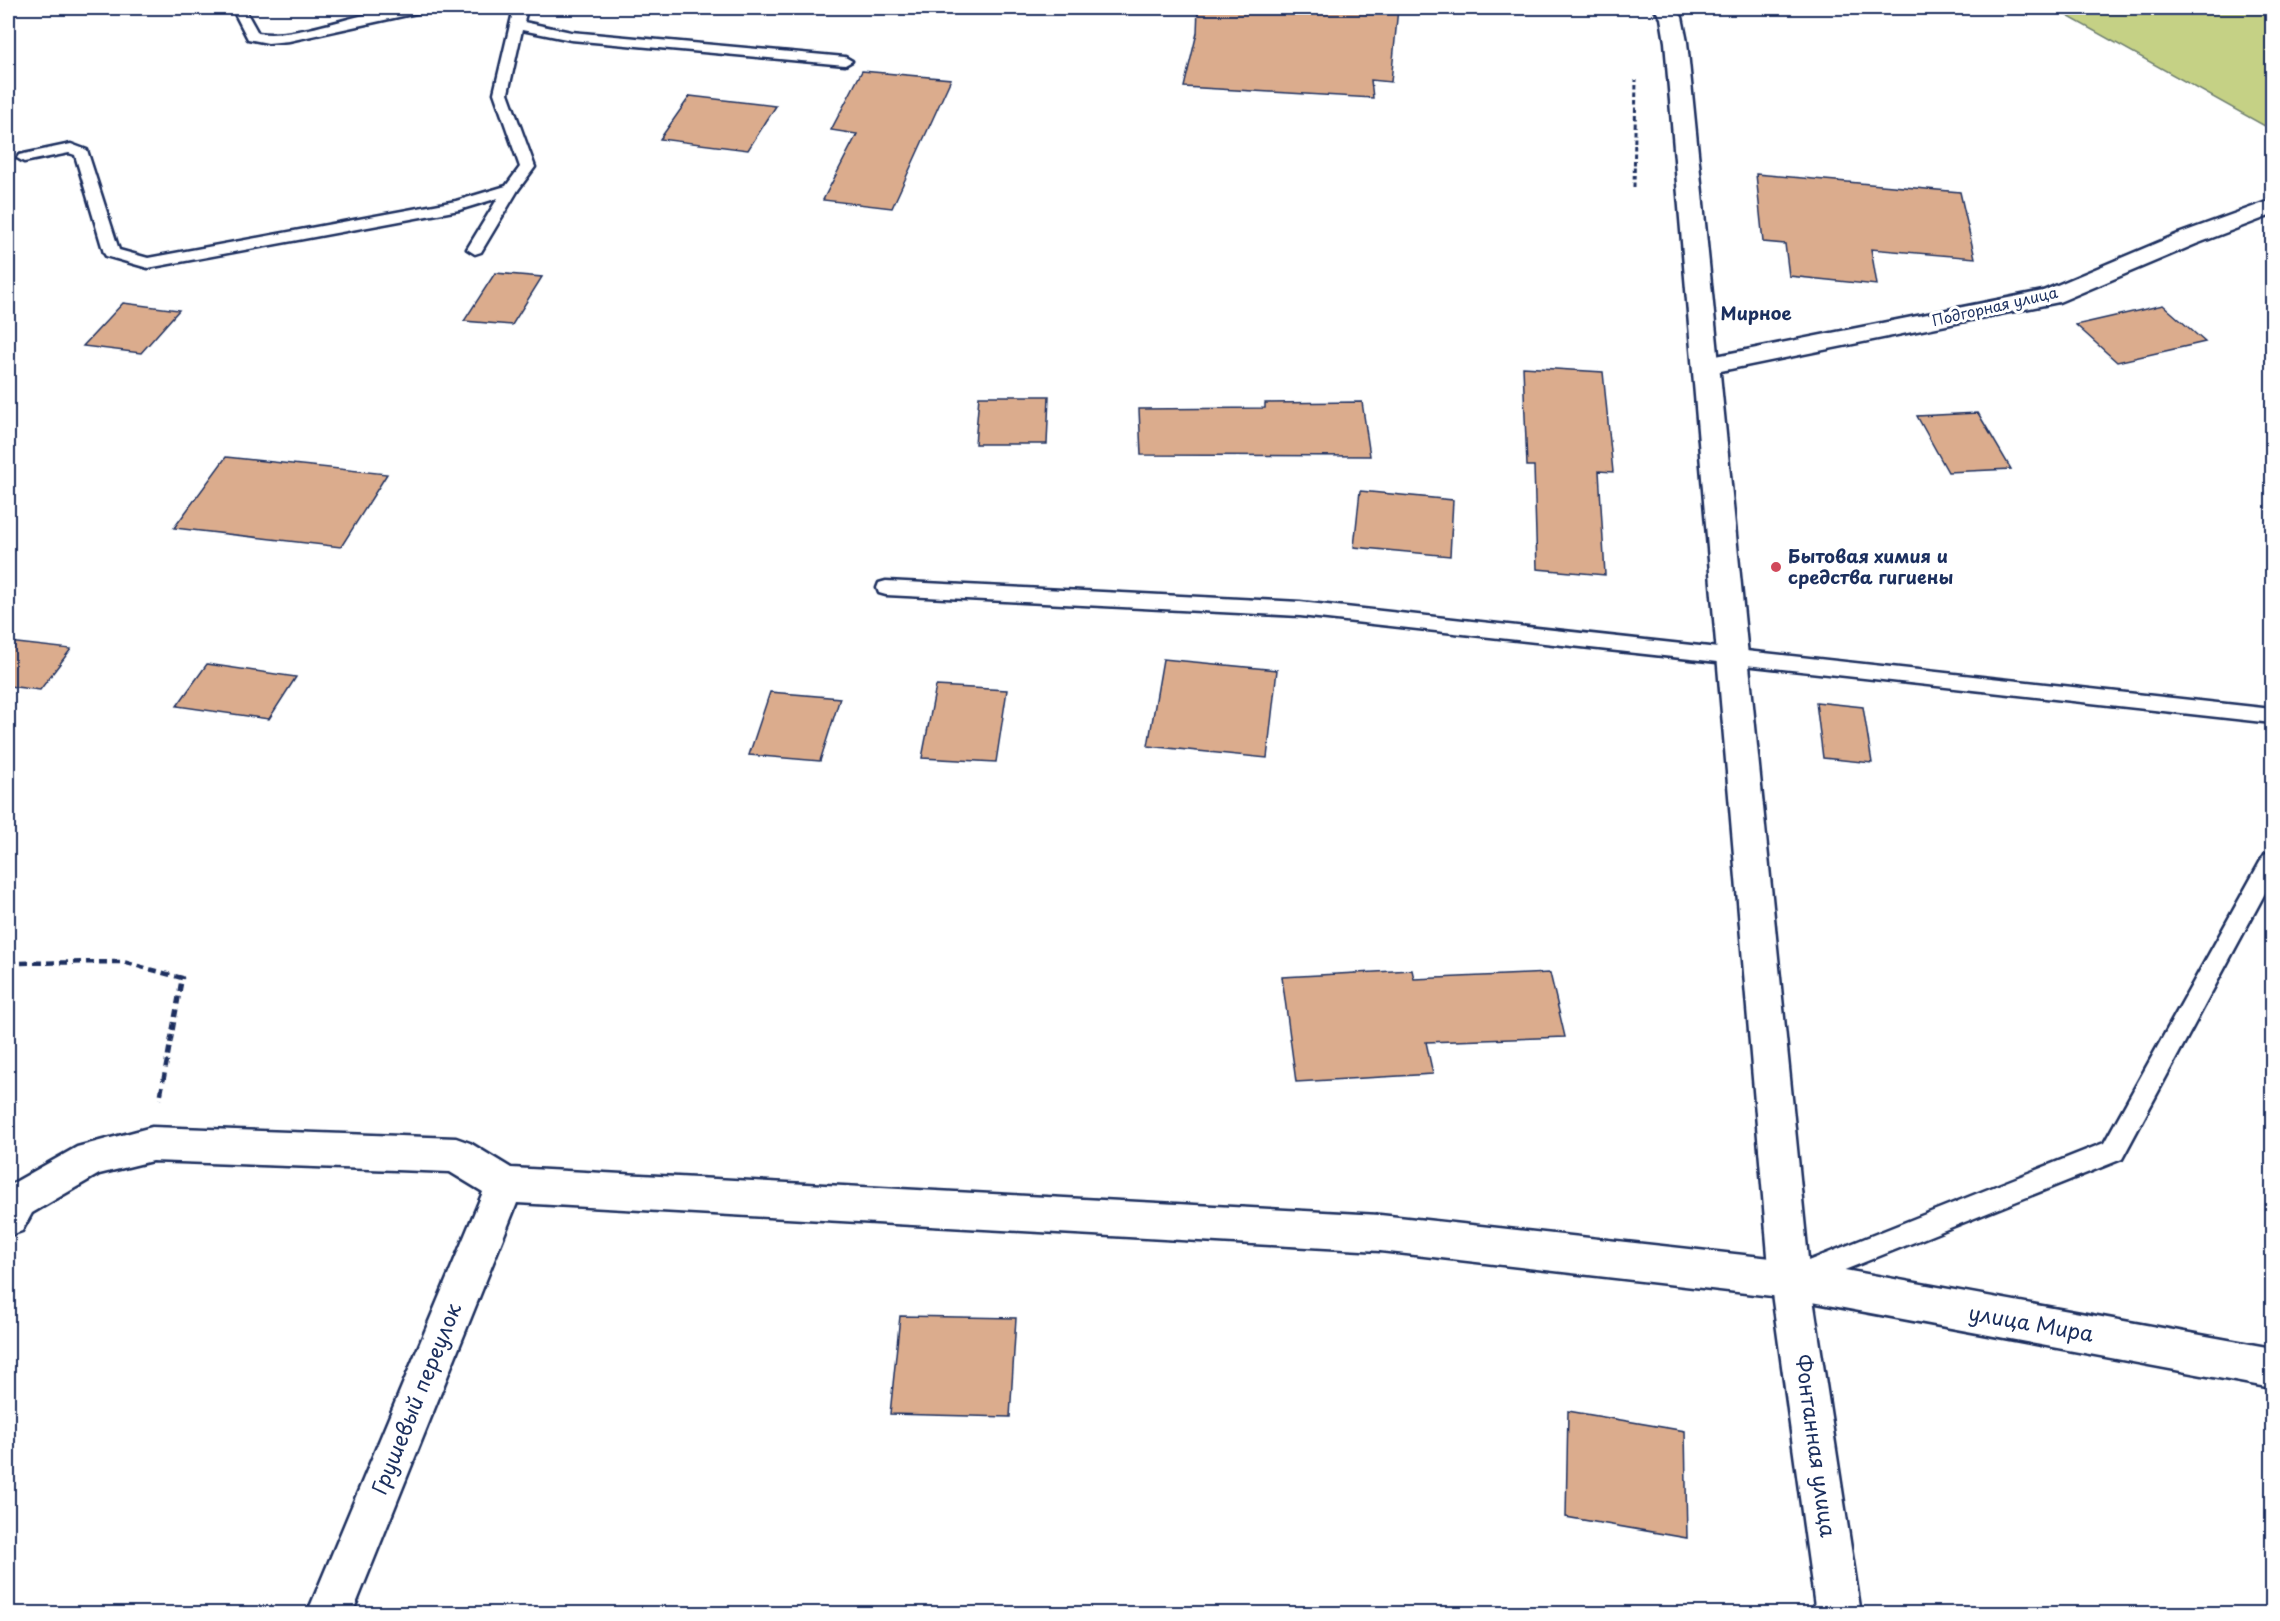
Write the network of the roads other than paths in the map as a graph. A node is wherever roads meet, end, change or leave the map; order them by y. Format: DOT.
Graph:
graph roads {
  1 [pos="238,8"];
  2 [pos="421,8"];
  3 [pos="520,8"];
  4 [pos="1673,14"];
  5 [pos="518,25"];
  6 [pos="845,61"];
  7 [pos="24,158"];
  8 [pos="511,189"];
  9 [pos="2272,207"];
  10 [pos="476,249"];
  11 [pos="1706,366"];
  12 [pos="886,588"];
  13 [pos="1733,656"];
  14 [pos="2272,716"];
  15 [pos="2272,861"];
  16 [pos="505,1185"];
  17 [pos="8,1218"];
  18 [pos="1790,1280"];
  19 [pos="2272,1368"];
  20 [pos="329,1614"];
  21 [pos="1839,1614"];
  1 -- 2 [label="lane"];
  3 -- 5 [label="lane"];
  4 -- 11 [label="street, Фонтанная улица"];
  5 -- 6 [label="lane"];
  5 -- 8 [label="lane"];
  7 -- 8 [label="lane"];
  8 -- 10 [label="lane"];
  9 -- 11 [label="street, Подгорная улица"];
  11 -- 13 [label="street, Фонтанная улица"];
  12 -- 13 [label="lane"];
  13 -- 14 [label="lane"];
  13 -- 18 [label="street, Фонтанная улица"];
  15 -- 18 [label="lane"];
  16 -- 17 [label="street"];
  16 -- 18 [label="street, улица Мира"];
  16 -- 20 [label="street, Грушевый переулок"];
  18 -- 19 [label="street, улица Мира"];
  18 -- 21 [label="street, Фонтанная улица"];
}
